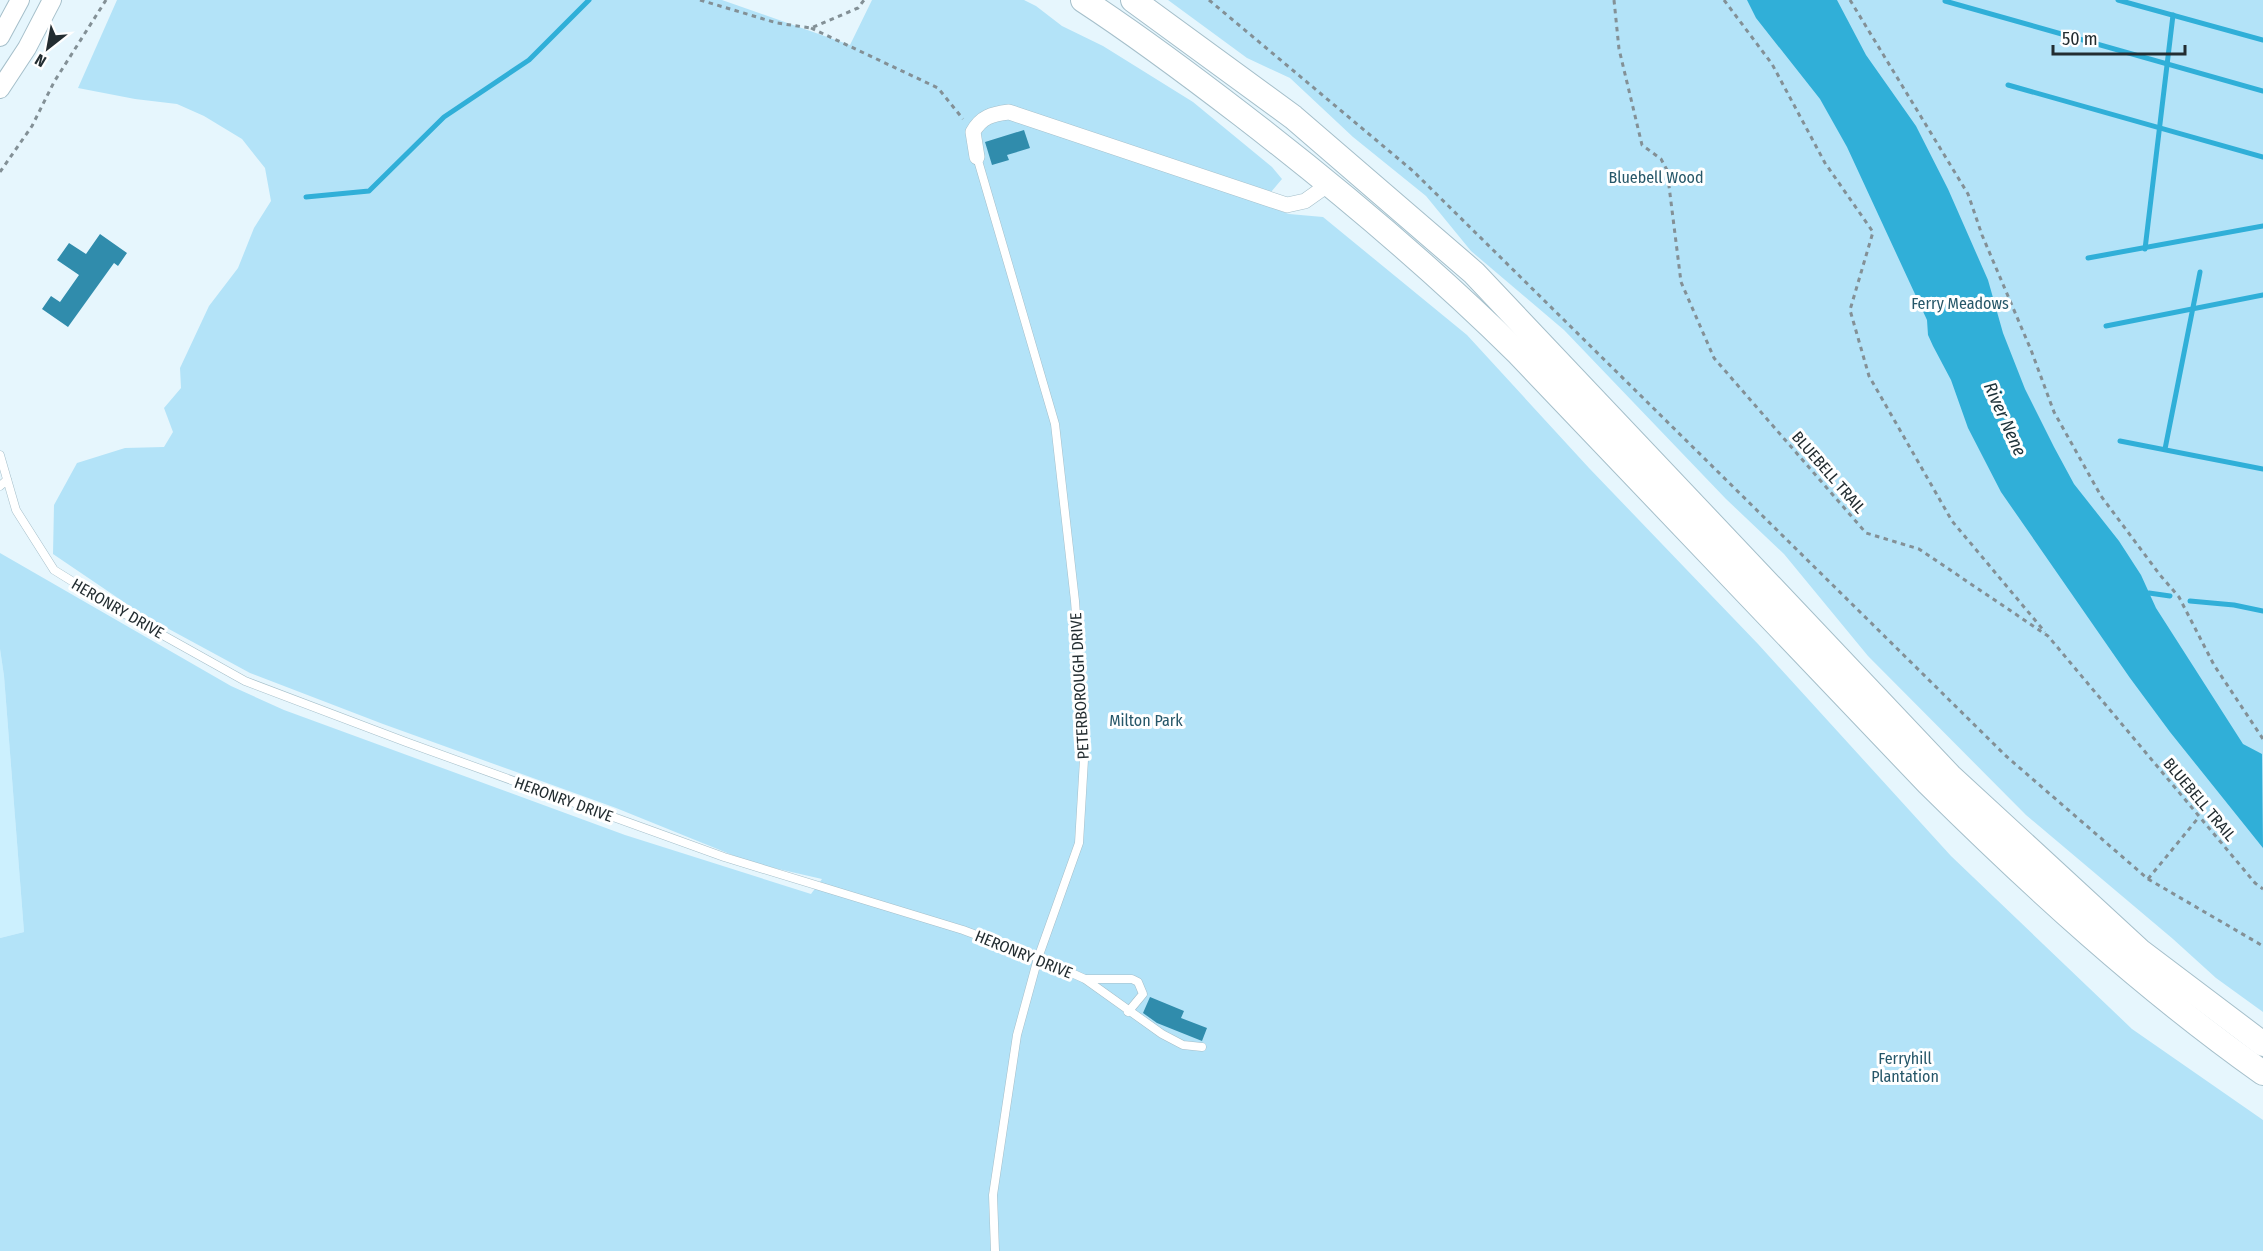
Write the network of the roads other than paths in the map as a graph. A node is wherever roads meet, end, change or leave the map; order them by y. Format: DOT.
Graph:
graph roads {
  1 [pos="20,0"];
  2 [pos="52,0"];
  3 [pos="1068,0"];
  4 [pos="1083,0"];
  5 [pos="1133,0"];
  6 [pos="1115,21"];
  7 [pos="0,37"];
  8 [pos="0,89"];
  9 [pos="977,157"];
  10 [pos="1329,184"];
  11 [pos="0,455"];
  12 [pos="8,480"];
  13 [pos="0,486"];
  14 [pos="1038,958"];
  15 [pos="1085,980"];
  16 [pos="1128,1012"];
  17 [pos="2263,1044"];
  18 [pos="1202,1047"];
  19 [pos="2263,1073"];
  20 [pos="995,1251"];
  1 -- 7 [label="street"];
  2 -- 8 [label="street"];
  3 -- 6 [label="highway"];
  4 -- 6 [label="highway"];
  5 -- 17 [label="highway"];
  6 -- 10 [label="highway"];
  9 -- 10 [label="street"];
  9 -- 14 [label="lane, PETERBOROUGH DRIVE"];
  10 -- 19 [label="highway"];
  11 -- 12 [label="lane, HERONRY DRIVE"];
  12 -- 13 [label="lane"];
  12 -- 14 [label="lane, HERONRY DRIVE"];
  14 -- 15 [label="lane, HERONRY DRIVE"];
  14 -- 20 [label="lane, PETERBOROUGH DRIVE"];
  15 -- 16 [label="lane, HERONRY DRIVE"];
  15 -- 16 [label="lane"];
  16 -- 18 [label="lane, HERONRY DRIVE"];
}
